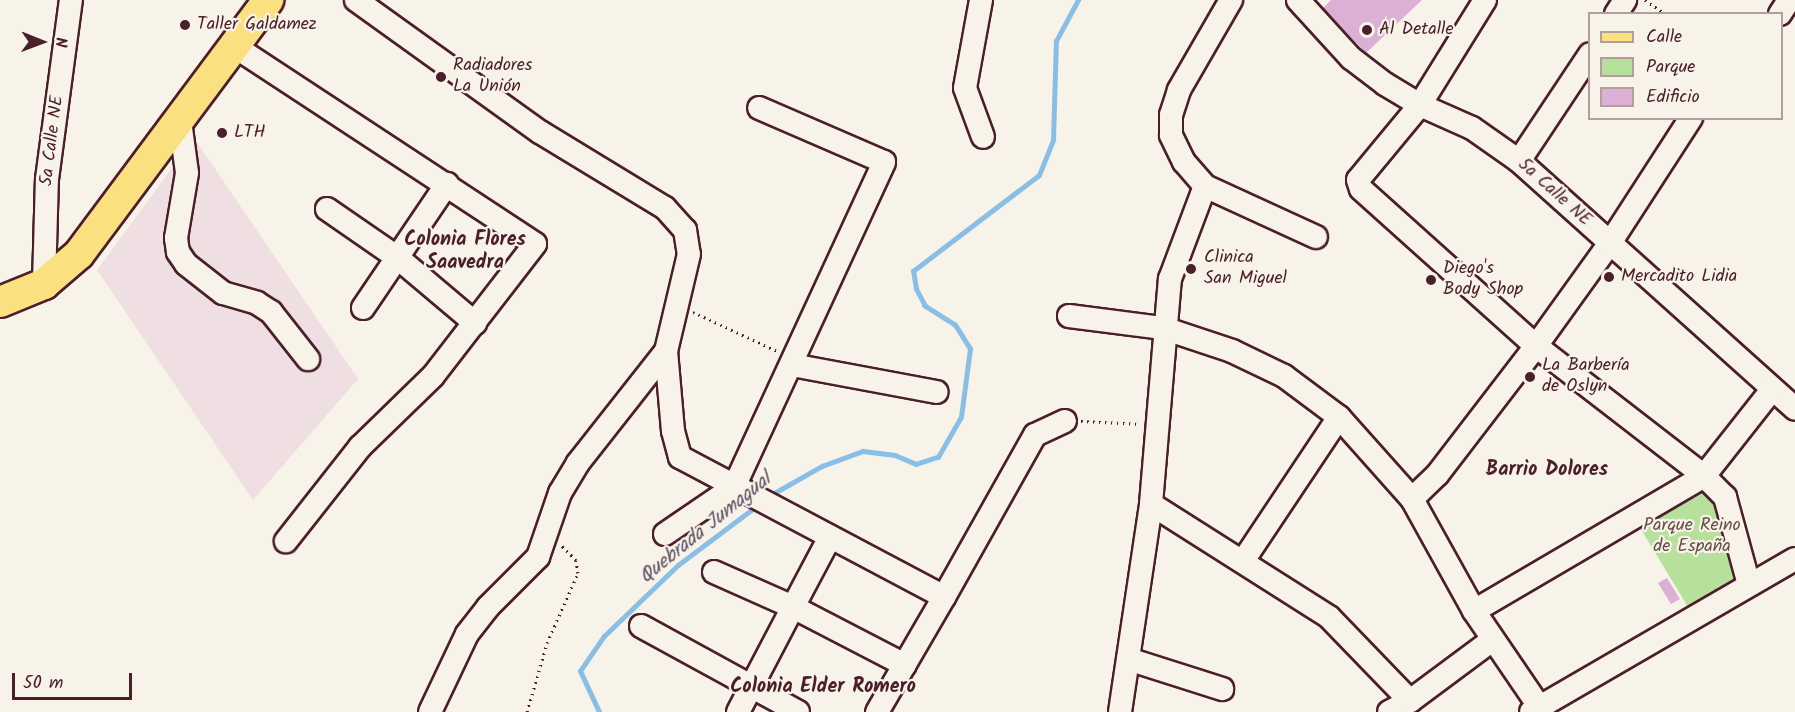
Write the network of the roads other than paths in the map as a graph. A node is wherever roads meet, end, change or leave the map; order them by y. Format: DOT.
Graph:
graph roads {
  1 [pos="71,0"];
  2 [pos="356,0"];
  3 [pos="981,0"];
  4 [pos="1232,0"];
  5 [pos="1298,0"];
  6 [pos="1485,0"];
  7 [pos="258,6"];
  8 [pos="234,46"];
  9 [pos="1588,57"];
  10 [pos="1420,105"];
  11 [pos="759,108"];
  12 [pos="1690,120"];
  13 [pos="180,121"];
  14 [pos="983,137"];
  15 [pos="1519,161"];
  16 [pos="447,184"];
  17 [pos="1205,186"];
  18 [pos="327,209"];
  19 [pos="1316,237"];
  20 [pos="1610,243"];
  21 [pos="398,258"];
  22 [pos="44,284"];
  23 [pos="0,302"];
  24 [pos="363,308"];
  25 [pos="1070,316"];
  26 [pos="476,323"];
  27 [pos="1163,328"];
  28 [pos="1536,346"];
  29 [pos="666,351"];
  30 [pos="308,359"];
  31 [pos="793,362"];
  32 [pos="1771,391"];
  33 [pos="936,392"];
  34 [pos="1795,410"];
  35 [pos="1339,417"];
  36 [pos="1065,421"];
  37 [pos="1704,477"];
  38 [pos="742,491"];
  39 [pos="1412,499"];
  40 [pos="1151,504"];
  41 [pos="665,534"];
  42 [pos="830,537"];
  43 [pos="286,541"];
  44 [pos="1795,560"];
  45 [pos="1244,561"];
  46 [pos="714,572"];
  47 [pos="1749,585"];
  48 [pos="944,597"];
  49 [pos="793,607"];
  50 [pos="1474,611"];
  51 [pos="641,626"];
  52 [pos="1492,640"];
  53 [pos="1128,659"];
  54 [pos="905,664"];
  55 [pos="752,684"];
  56 [pos="1222,689"];
  57 [pos="1410,701"];
  58 [pos="1537,710"];
  59 [pos="430,712"];
  60 [pos="738,712"];
  61 [pos="798,712"];
  62 [pos="877,712"];
  63 [pos="1120,712"];
  64 [pos="1389,712"];
  1 -- 22 [label="street, 5a Calle NE"];
  2 -- 29 [label="street"];
  3 -- 14 [label="street"];
  4 -- 17 [label="street"];
  5 -- 10 [label="street, 5a Calle NE"];
  6 -- 10 [label="street"];
  7 -- 8 [label="main road"];
  8 -- 13 [label="main road"];
  8 -- 16 [label="street"];
  9 -- 15 [label="street"];
  10 -- 15 [label="street, 5a Calle NE"];
  10 -- 28 [label="street"];
  11 -- 31 [label="street"];
  12 -- 20 [label="street"];
  13 -- 22 [label="main road"];
  13 -- 30 [label="street"];
  15 -- 20 [label="street, 5a Calle NE"];
  16 -- 21 [label="street"];
  16 -- 26 [label="street"];
  17 -- 19 [label="street"];
  17 -- 27 [label="street"];
  18 -- 21 [label="street"];
  20 -- 28 [label="street"];
  20 -- 32 [label="street, 5a Calle NE"];
  21 -- 24 [label="street"];
  21 -- 26 [label="street"];
  22 -- 23 [label="main road"];
  25 -- 27 [label="street"];
  26 -- 43 [label="street"];
  27 -- 35 [label="street"];
  27 -- 40 [label="street"];
  28 -- 37 [label="street"];
  28 -- 39 [label="street"];
  29 -- 38 [label="street"];
  29 -- 59 [label="street"];
  31 -- 33 [label="street"];
  31 -- 38 [label="street"];
  32 -- 34 [label="street, 5a Calle NE"];
  32 -- 37 [label="street"];
  35 -- 39 [label="street"];
  35 -- 45 [label="street"];
  36 -- 48 [label="street"];
  37 -- 47 [label="street"];
  37 -- 50 [label="street"];
  38 -- 41 [label="street"];
  38 -- 42 [label="street"];
  39 -- 50 [label="street"];
  40 -- 45 [label="street"];
  40 -- 53 [label="street"];
  42 -- 48 [label="street"];
  42 -- 49 [label="street"];
  44 -- 47 [label="street"];
  45 -- 57 [label="street"];
  46 -- 49 [label="street"];
  47 -- 58 [label="street"];
  48 -- 54 [label="street"];
  49 -- 54 [label="street"];
  49 -- 55 [label="street"];
  50 -- 52 [label="street"];
  51 -- 55 [label="street"];
  52 -- 57 [label="street"];
  52 -- 58 [label="street"];
  53 -- 56 [label="street"];
  53 -- 63 [label="street"];
  54 -- 62 [label="street"];
  55 -- 60 [label="street"];
  55 -- 61 [label="street"];
  57 -- 64 [label="street"];
}
